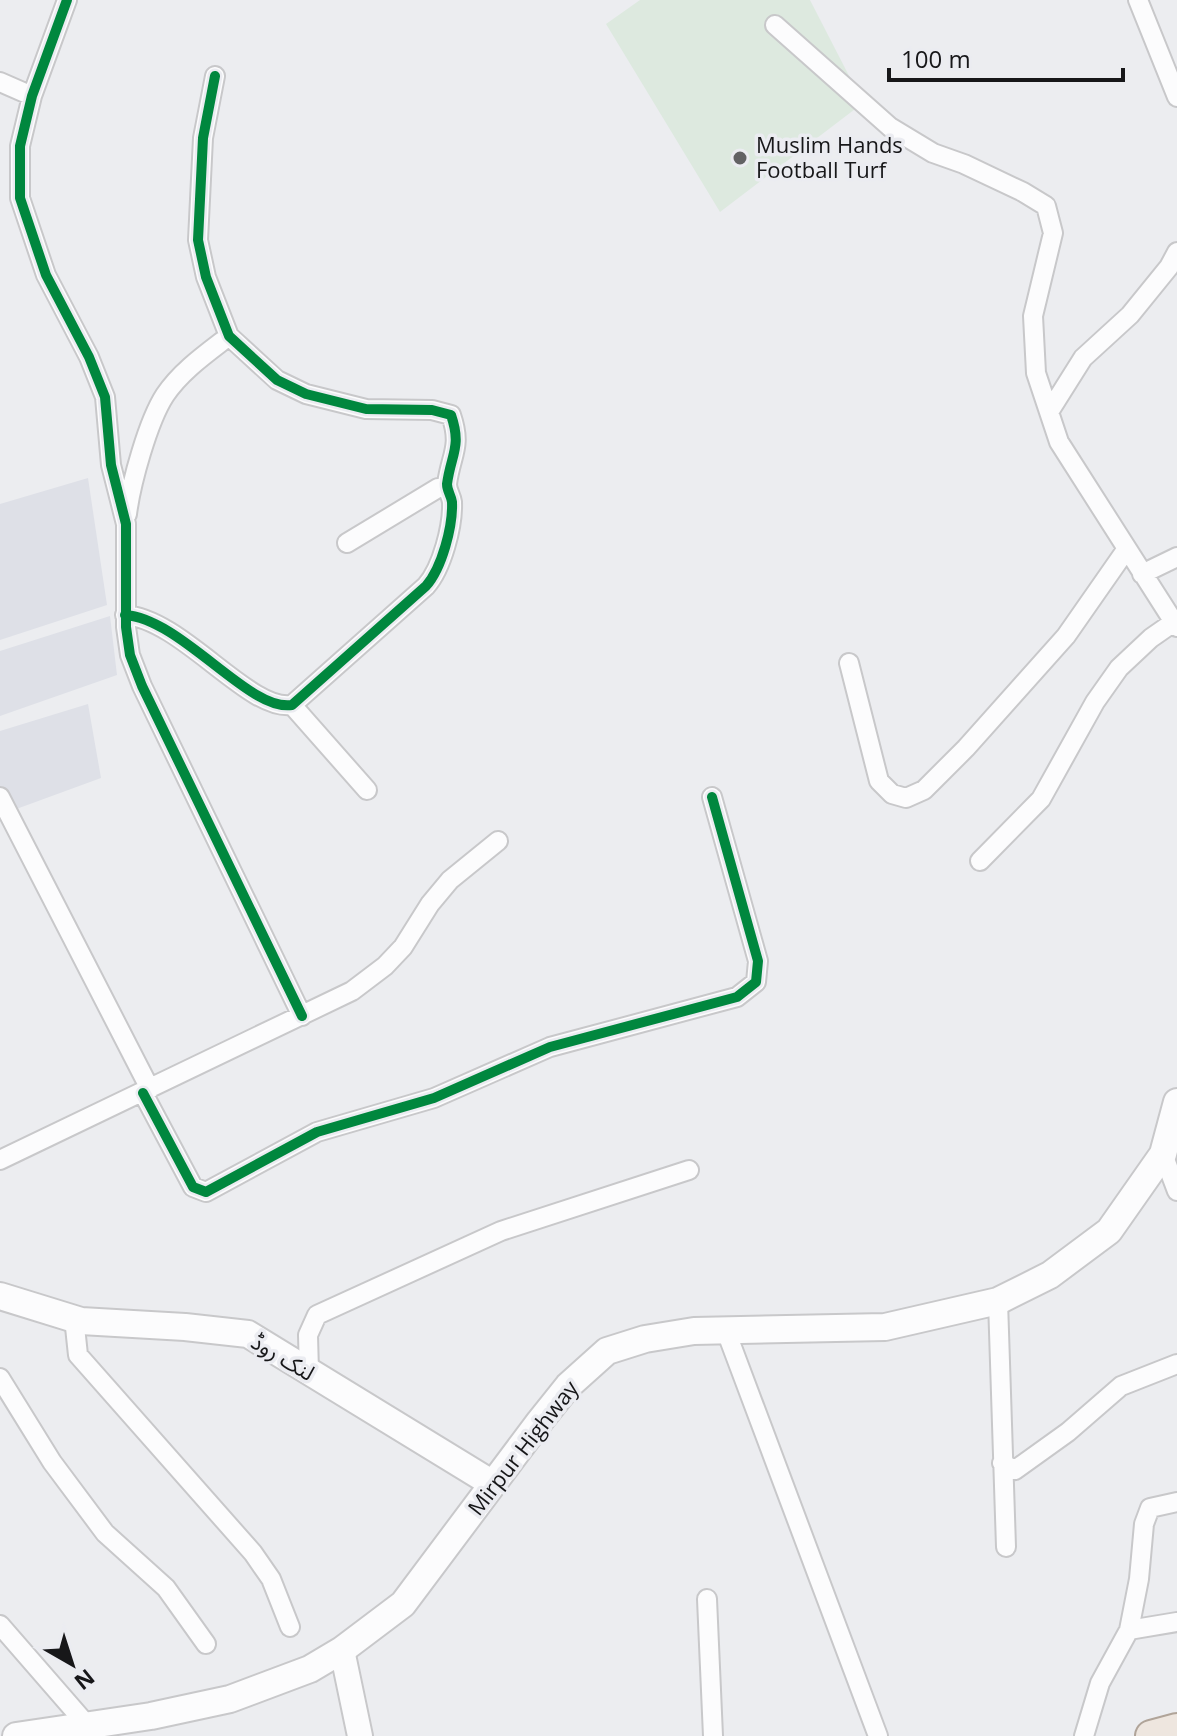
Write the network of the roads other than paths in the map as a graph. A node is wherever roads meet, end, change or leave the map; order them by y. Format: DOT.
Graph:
graph roads {
  1 [pos="67,0"];
  2 [pos="1138,0"];
  3 [pos="775,25"];
  4 [pos="215,76"];
  5 [pos="0,82"];
  6 [pos="32,96"];
  7 [pos="1177,97"];
  8 [pos="1177,252"];
  9 [pos="229,336"];
  10 [pos="1049,412"];
  11 [pos="447,488"];
  12 [pos="126,524"];
  13 [pos="347,543"];
  14 [pos="1126,550"];
  15 [pos="1177,557"];
  16 [pos="1142,574"];
  17 [pos="125,615"];
  18 [pos="1175,625"];
  19 [pos="849,663"];
  20 [pos="292,705"];
  21 [pos="367,790"];
  22 [pos="0,797"];
  23 [pos="712,797"];
  24 [pos="498,841"];
  25 [pos="980,861"];
  26 [pos="302,1016"];
  27 [pos="147,1091"];
  28 [pos="1177,1102"];
  29 [pos="1163,1154"];
  30 [pos="0,1160"];
  31 [pos="689,1170"];
  32 [pos="1177,1191"];
  33 [pos="0,1296"];
  34 [pos="998,1301"];
  35 [pos="81,1321"];
  36 [pos="726,1331"];
  37 [pos="1177,1364"];
  38 [pos="309,1372"];
  39 [pos="0,1378"];
  40 [pos="1002,1463"];
  41 [pos="493,1484"];
  42 [pos="1177,1502"];
  43 [pos="1006,1547"];
  44 [pos="707,1599"];
  45 [pos="1177,1622"];
  46 [pos="0,1625"];
  47 [pos="290,1627"];
  48 [pos="1129,1630"];
  49 [pos="206,1644"];
  50 [pos="342,1650"];
  51 [pos="87,1725"];
  52 [pos="1177,1729"];
  53 [pos="16,1736"];
  54 [pos="360,1736"];
  55 [pos="713,1736"];
  56 [pos="878,1736"];
  57 [pos="1084,1736"];
  58 [pos="1151,1736"];
  1 -- 6 [label="street"];
  2 -- 7 [label="street"];
  3 -- 10 [label="street"];
  4 -- 9 [label="street"];
  5 -- 6 [label="street"];
  6 -- 12 [label="street"];
  8 -- 10 [label="street"];
  9 -- 11 [label="street"];
  9 -- 12 [label="street"];
  10 -- 14 [label="street"];
  11 -- 13 [label="street"];
  11 -- 20 [label="street"];
  12 -- 17 [label="street"];
  14 -- 16 [label="street"];
  14 -- 19 [label="street"];
  15 -- 16 [label="street"];
  16 -- 18 [label="street"];
  17 -- 20 [label="street"];
  17 -- 26 [label="street"];
  18 -- 25 [label="street"];
  20 -- 21 [label="street"];
  22 -- 27 [label="street"];
  23 -- 27 [label="street"];
  24 -- 26 [label="street"];
  26 -- 27 [label="street"];
  27 -- 30 [label="street"];
  28 -- 29 [label="main road, Mirpur Highway"];
  29 -- 32 [label="street"];
  29 -- 34 [label="main road, Mirpur Highway"];
  31 -- 38 [label="street"];
  33 -- 35 [label="main road, لنک روڈ"];
  34 -- 36 [label="main road, Mirpur Highway"];
  34 -- 40 [label="street"];
  35 -- 38 [label="main road, لنک روڈ"];
  35 -- 47 [label="street"];
  36 -- 41 [label="main road, Mirpur Highway"];
  36 -- 56 [label="street"];
  37 -- 40 [label="street"];
  38 -- 41 [label="main road, لنک روڈ"];
  39 -- 49 [label="street"];
  40 -- 43 [label="street"];
  41 -- 50 [label="main road, Mirpur Highway"];
  42 -- 48 [label="street"];
  44 -- 55 [label="street"];
  45 -- 48 [label="street"];
  46 -- 51 [label="street"];
  48 -- 57 [label="street"];
  50 -- 51 [label="main road, Mirpur Highway"];
  50 -- 54 [label="street"];
  51 -- 53 [label="main road, Mirpur Highway"];
  52 -- 58 [label="main road"];
}
